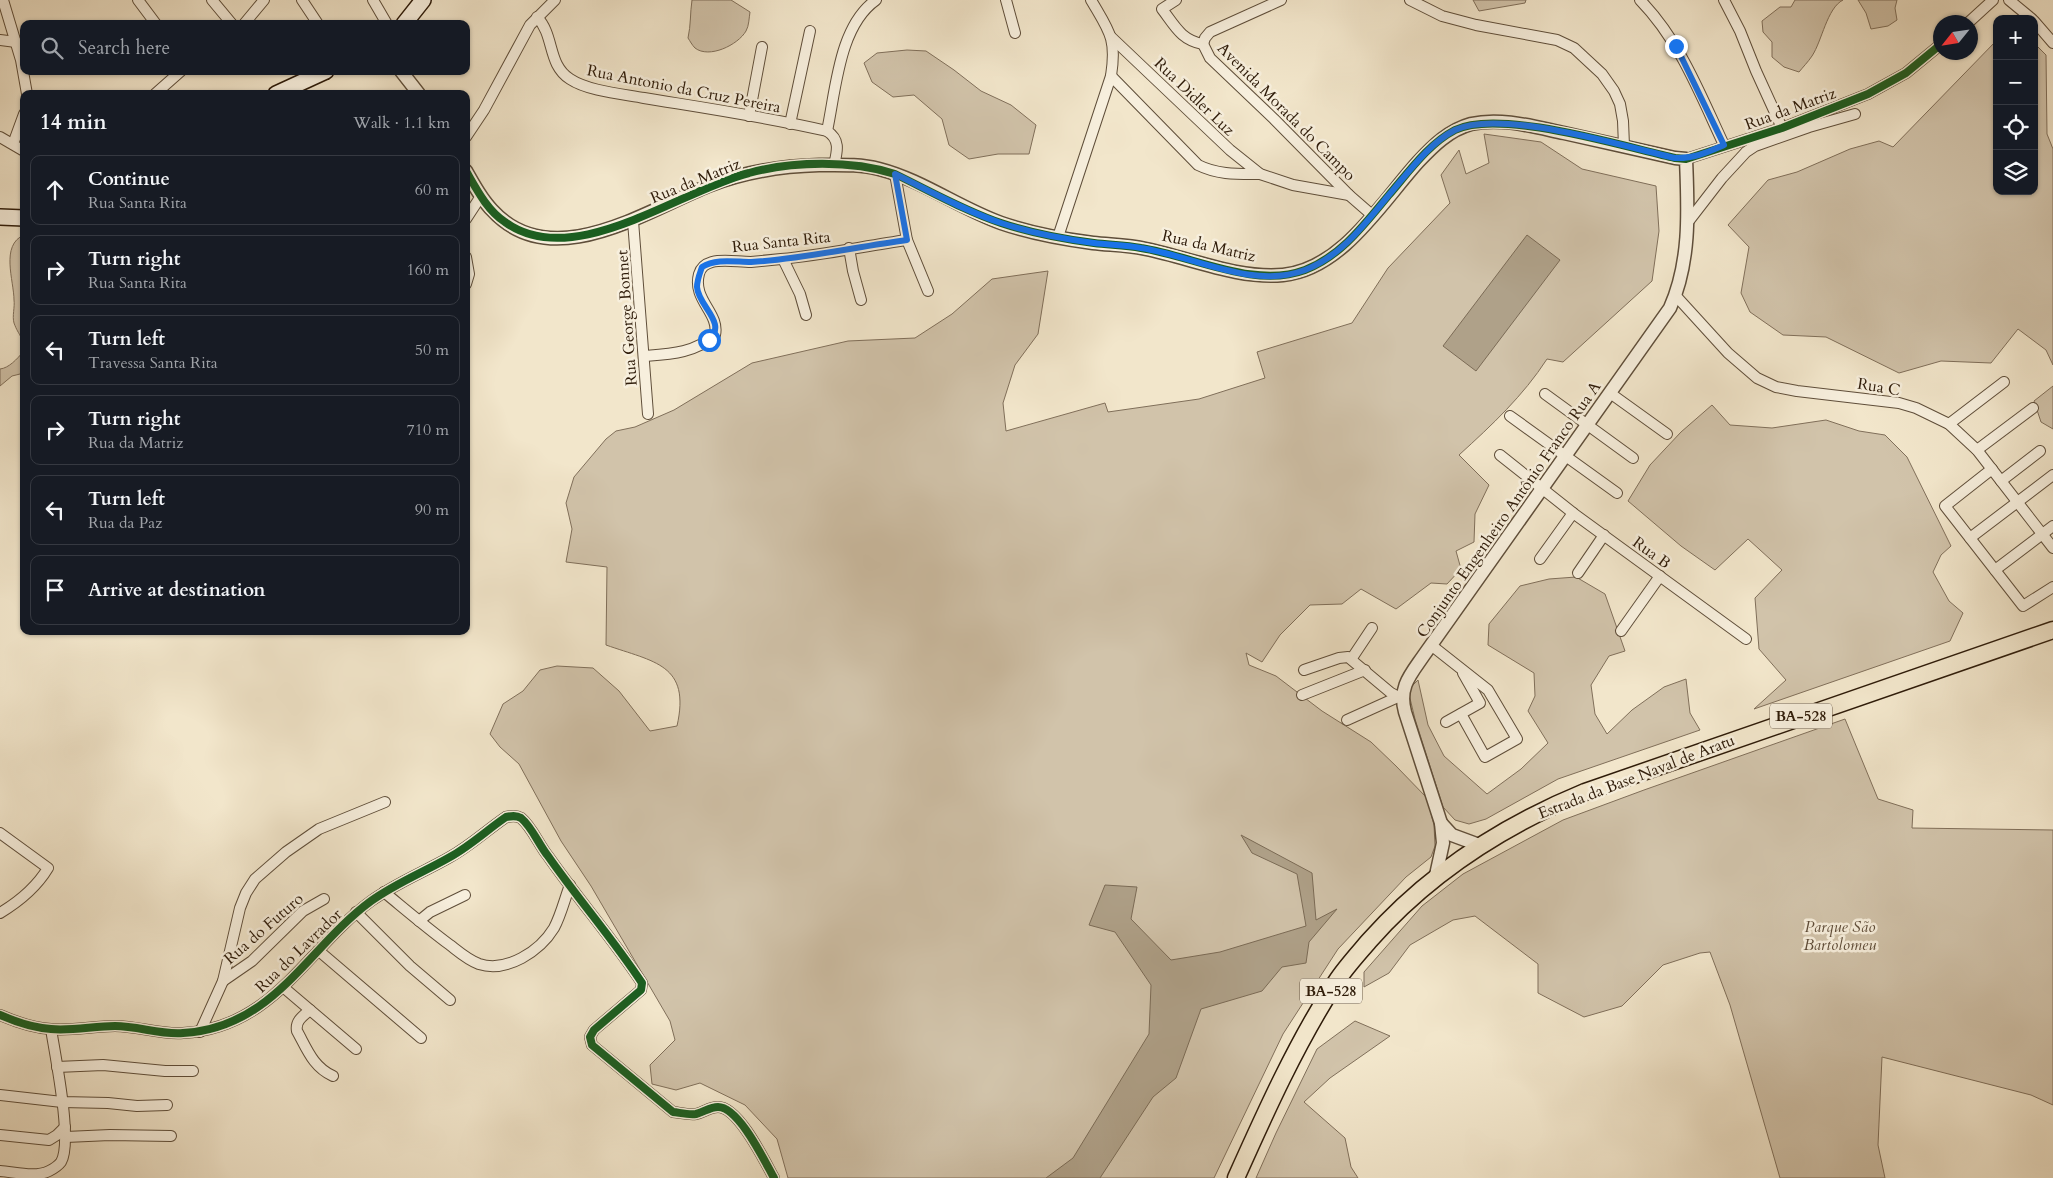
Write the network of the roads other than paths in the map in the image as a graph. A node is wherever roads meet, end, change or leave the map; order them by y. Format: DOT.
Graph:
graph roads {
  1 [pos="4,0"];
  2 [pos="138,0"];
  3 [pos="212,0"];
  4 [pos="264,0"];
  5 [pos="302,0"];
  6 [pos="373,0"];
  7 [pos="423,0"];
  8 [pos="555,0"];
  9 [pos="876,0"];
  10 [pos="1006,0"];
  11 [pos="1091,0"];
  12 [pos="1176,0"];
  13 [pos="1281,0"];
  14 [pos="1410,0"];
  15 [pos="1640,0"];
  16 [pos="1724,0"];
  17 [pos="1993,0"];
  18 [pos="2009,0"];
  19 [pos="1977,15"];
  20 [pos="2027,15"];
  21 [pos="537,17"];
  22 [pos="153,20"];
  23 [pos="229,20"];
  24 [pos="247,20"];
  25 [pos="315,20"];
  26 [pos="385,20"];
  27 [pos="407,20"];
  28 [pos="2038,26"];
  29 [pos="810,31"];
  30 [pos="1015,33"];
  31 [pos="1112,37"];
  32 [pos="0,40"];
  33 [pos="16,42"];
  34 [pos="2053,43"];
  35 [pos="1203,44"];
  36 [pos="762,48"];
  37 [pos="1933,51"];
  38 [pos="20,58"];
  39 [pos="24,75"];
  40 [pos="176,75"];
  41 [pos="317,75"];
  42 [pos="404,75"];
  43 [pos="1111,76"];
  44 [pos="26,90"];
  45 [pos="160,90"];
  46 [pos="285,90"];
  47 [pos="416,90"];
  48 [pos="1855,114"];
  49 [pos="749,116"];
  50 [pos="790,124"];
  51 [pos="20,125"];
  52 [pos="1782,128"];
  53 [pos="470,131"];
  54 [pos="827,131"];
  55 [pos="0,137"];
  56 [pos="13,144"];
  57 [pos="1724,145"];
  58 [pos="1624,146"];
  59 [pos="20,148"];
  60 [pos="1686,159"];
  61 [pos="834,165"];
  62 [pos="895,174"];
  63 [pos="1260,174"];
  64 [pos="470,178"];
  65 [pos="1349,195"];
  66 [pos="481,196"];
  67 [pos="470,213"];
  68 [pos="1372,215"];
  69 [pos="0,217"];
  70 [pos="20,218"];
  71 [pos="633,221"];
  72 [pos="1688,222"];
  73 [pos="1058,237"];
  74 [pos="907,240"];
  75 [pos="849,248"];
  76 [pos="783,259"];
  77 [pos="928,291"];
  78 [pos="1676,296"];
  79 [pos="861,300"];
  80 [pos="806,315"];
  81 [pos="644,356"];
  82 [pos="2004,382"];
  83 [pos="1610,393"];
  84 [pos="1545,394"];
  85 [pos="2033,408"];
  86 [pos="648,414"];
  87 [pos="1510,416"];
  88 [pos="1949,424"];
  89 [pos="1587,425"];
  90 [pos="1667,434"];
  91 [pos="1977,450"];
  92 [pos="2040,451"];
  93 [pos="1500,455"];
  94 [pos="1566,456"];
  95 [pos="1633,458"];
  96 [pos="1992,469"];
  97 [pos="2053,475"];
  98 [pos="2001,481"];
  99 [pos="1541,489"];
  100 [pos="1617,493"];
  101 [pos="2018,502"];
  102 [pos="1573,513"];
  103 [pos="2053,526"];
  104 [pos="2042,534"];
  105 [pos="1604,535"];
  106 [pos="1970,538"];
  107 [pos="2053,548"];
  108 [pos="1540,558"];
  109 [pos="1995,570"];
  110 [pos="1578,573"];
  111 [pos="1660,576"];
  112 [pos="2053,587"];
  113 [pos="1372,628"];
  114 [pos="1621,630"];
  115 [pos="2053,630"];
  116 [pos="1746,639"];
  117 [pos="1431,645"];
  118 [pos="1352,658"];
  119 [pos="1459,666"];
  120 [pos="1304,670"];
  121 [pos="1365,670"];
  122 [pos="1302,695"];
  123 [pos="1400,698"];
  124 [pos="1461,714"];
  125 [pos="1346,720"];
  126 [pos="1446,722"];
  127 [pos="385,802"];
  128 [pos="1441,823"];
  129 [pos="0,833"];
  130 [pos="1479,845"];
  131 [pos="1436,876"];
  132 [pos="570,884"];
  133 [pos="384,892"];
  134 [pos="465,894"];
  135 [pos="324,899"];
  136 [pos="356,912"];
  137 [pos="0,913"];
  138 [pos="418,921"];
  139 [pos="319,951"];
  140 [pos="223,981"];
  141 [pos="283,987"];
  142 [pos="450,1000"];
  143 [pos="310,1010"];
  144 [pos="0,1016"];
  145 [pos="51,1029"];
  146 [pos="200,1032"];
  147 [pos="421,1038"];
  148 [pos="356,1049"];
  149 [pos="57,1067"];
  150 [pos="193,1071"];
  151 [pos="333,1076"];
  152 [pos="0,1095"];
  153 [pos="62,1102"];
  154 [pos="168,1105"];
  155 [pos="65,1132"];
  156 [pos="0,1135"];
  157 [pos="171,1136"];
  158 [pos="0,1171"];
  159 [pos="774,1178"];
  160 [pos="1236,1178"];
  1 -- 33 [label="street"];
  2 -- 22 [label="street"];
  3 -- 23 [label="street"];
  4 -- 24 [label="street"];
  5 -- 25 [label="street"];
  6 -- 26 [label="street"];
  7 -- 27 [label="main road"];
  8 -- 21 [label="street"];
  9 -- 54 [label="street"];
  10 -- 30 [label="street"];
  11 -- 31 [label="street"];
  12 -- 35 [label="street, Avenida Morada do Campo"];
  13 -- 35 [label="street"];
  14 -- 58 [label="street"];
  15 -- 57 [label="street"];
  16 -- 52 [label="street"];
  17 -- 19 [label="street"];
  18 -- 20 [label="street"];
  21 -- 49 [label="street, Rua Antonio da Cruz Pereira"];
  21 -- 53 [label="street"];
  28 -- 34 [label="street"];
  29 -- 50 [label="street"];
  31 -- 43 [label="street"];
  31 -- 63 [label="street, Rua Didler Luz"];
  32 -- 33 [label="street"];
  33 -- 38 [label="street"];
  35 -- 65 [label="street, Avenida Morada do Campo"];
  36 -- 49 [label="street"];
  37 -- 52 [label="street, Rua da Matriz"];
  39 -- 44 [label="street"];
  40 -- 45 [label="street"];
  41 -- 46 [label="main road"];
  42 -- 47 [label="street"];
  43 -- 63 [label="street, Rua Didler Luz"];
  43 -- 73 [label="street"];
  48 -- 72 [label="street"];
  49 -- 50 [label="street, Rua Antonio da Cruz Pereira"];
  50 -- 54 [label="street, Rua Antonio da Cruz Pereira"];
  51 -- 56 [label="street"];
  52 -- 57 [label="street, Rua da Matriz"];
  54 -- 61 [label="street"];
  55 -- 56 [label="street"];
  56 -- 59 [label="street"];
  57 -- 60 [label="street, Rua da Matriz"];
  58 -- 60 [label="street, Rua da Matriz"];
  58 -- 68 [label="street, Rua da Matriz"];
  60 -- 72 [label="street, Conjunto Engenheiro Antônio Franco Rua A"];
  61 -- 62 [label="street, Rua da Matriz"];
  61 -- 71 [label="street, Rua da Matriz"];
  62 -- 73 [label="street, Rua da Matriz"];
  62 -- 74 [label="street"];
  63 -- 65 [label="street, Rua Didler Luz"];
  64 -- 66 [label="street, Rua da Matriz"];
  65 -- 68 [label="street, Avenida Morada do Campo"];
  66 -- 67 [label="street"];
  66 -- 71 [label="street, Rua da Matriz"];
  68 -- 73 [label="street, Rua da Matriz"];
  69 -- 70 [label="main road"];
  71 -- 81 [label="street, Rua George Bonnet"];
  72 -- 78 [label="street, Conjunto Engenheiro Antônio Franco Rua A"];
  74 -- 75 [label="street, Rua Santa Rita"];
  74 -- 77 [label="street"];
  75 -- 76 [label="street, Rua Santa Rita"];
  75 -- 79 [label="street"];
  76 -- 80 [label="street"];
  76 -- 81 [label="street, Rua Santa Rita"];
  78 -- 83 [label="street, Conjunto Engenheiro Antônio Franco Rua A"];
  78 -- 88 [label="street, Rua C"];
  81 -- 86 [label="street, Rua George Bonnet"];
  82 -- 88 [label="street"];
  83 -- 89 [label="street, Conjunto Engenheiro Antônio Franco Rua A"];
  83 -- 90 [label="street"];
  84 -- 89 [label="street"];
  85 -- 91 [label="street"];
  87 -- 94 [label="street"];
  88 -- 91 [label="street, Rua C"];
  89 -- 94 [label="street, Conjunto Engenheiro Antônio Franco Rua A"];
  89 -- 95 [label="street"];
  91 -- 96 [label="street, Rua C"];
  92 -- 98 [label="street"];
  93 -- 99 [label="street, Rua B"];
  94 -- 99 [label="street, Conjunto Engenheiro Antônio Franco Rua A"];
  94 -- 100 [label="street"];
  96 -- 98 [label="street, Rua C"];
  96 -- 106 [label="street"];
  97 -- 101 [label="street"];
  98 -- 101 [label="street, Rua C"];
  99 -- 102 [label="street, Rua B"];
  99 -- 117 [label="street, Conjunto Engenheiro Antônio Franco Rua A"];
  101 -- 104 [label="street, Rua C"];
  101 -- 106 [label="street"];
  102 -- 105 [label="street, Rua B"];
  102 -- 108 [label="street"];
  103 -- 104 [label="street"];
  104 -- 107 [label="street, Rua C"];
  104 -- 109 [label="street"];
  105 -- 110 [label="street"];
  105 -- 111 [label="street, Rua B"];
  106 -- 109 [label="street"];
  109 -- 112 [label="street"];
  111 -- 114 [label="street"];
  111 -- 116 [label="street, Rua B"];
  113 -- 118 [label="street"];
  115 -- 130 [label="main road, Estrada da Base Naval de Aratu / BA-528"];
  117 -- 119 [label="street"];
  117 -- 123 [label="street, Conjunto Engenheiro Antônio Franco Rua A"];
  118 -- 120 [label="street"];
  118 -- 121 [label="street"];
  119 -- 124 [label="street"];
  119 -- 124 [label="street"];
  121 -- 122 [label="street"];
  121 -- 123 [label="street"];
  123 -- 125 [label="street"];
  123 -- 128 [label="street"];
  124 -- 126 [label="street"];
  127 -- 140 [label="street"];
  128 -- 130 [label="street"];
  128 -- 131 [label="street"];
  129 -- 137 [label="street"];
  130 -- 131 [label="main road, Estrada da Base Naval de Aratu / BA-528"];
  131 -- 160 [label="main road, Estrada da Base Naval de Aratu / BA-528"];
  132 -- 133 [label="street, Rua do Lavrador"];
  132 -- 138 [label="street"];
  132 -- 159 [label="street"];
  133 -- 136 [label="street, Rua do Lavrador"];
  133 -- 138 [label="street"];
  134 -- 138 [label="street"];
  135 -- 140 [label="street, Rua do Futuro"];
  136 -- 139 [label="street, Rua do Lavrador"];
  136 -- 142 [label="street"];
  139 -- 141 [label="street, Rua do Lavrador"];
  139 -- 147 [label="street"];
  140 -- 146 [label="street"];
  141 -- 143 [label="street"];
  141 -- 146 [label="street, Rua do Lavrador"];
  143 -- 148 [label="street"];
  143 -- 151 [label="street"];
  144 -- 145 [label="street, Rua do Lavrador"];
  145 -- 146 [label="street, Rua do Lavrador"];
  145 -- 149 [label="street"];
  149 -- 150 [label="street"];
  149 -- 153 [label="street"];
  152 -- 153 [label="street"];
  153 -- 154 [label="street"];
  153 -- 155 [label="street"];
  155 -- 156 [label="street"];
  155 -- 157 [label="street"];
  155 -- 158 [label="street"];
}
